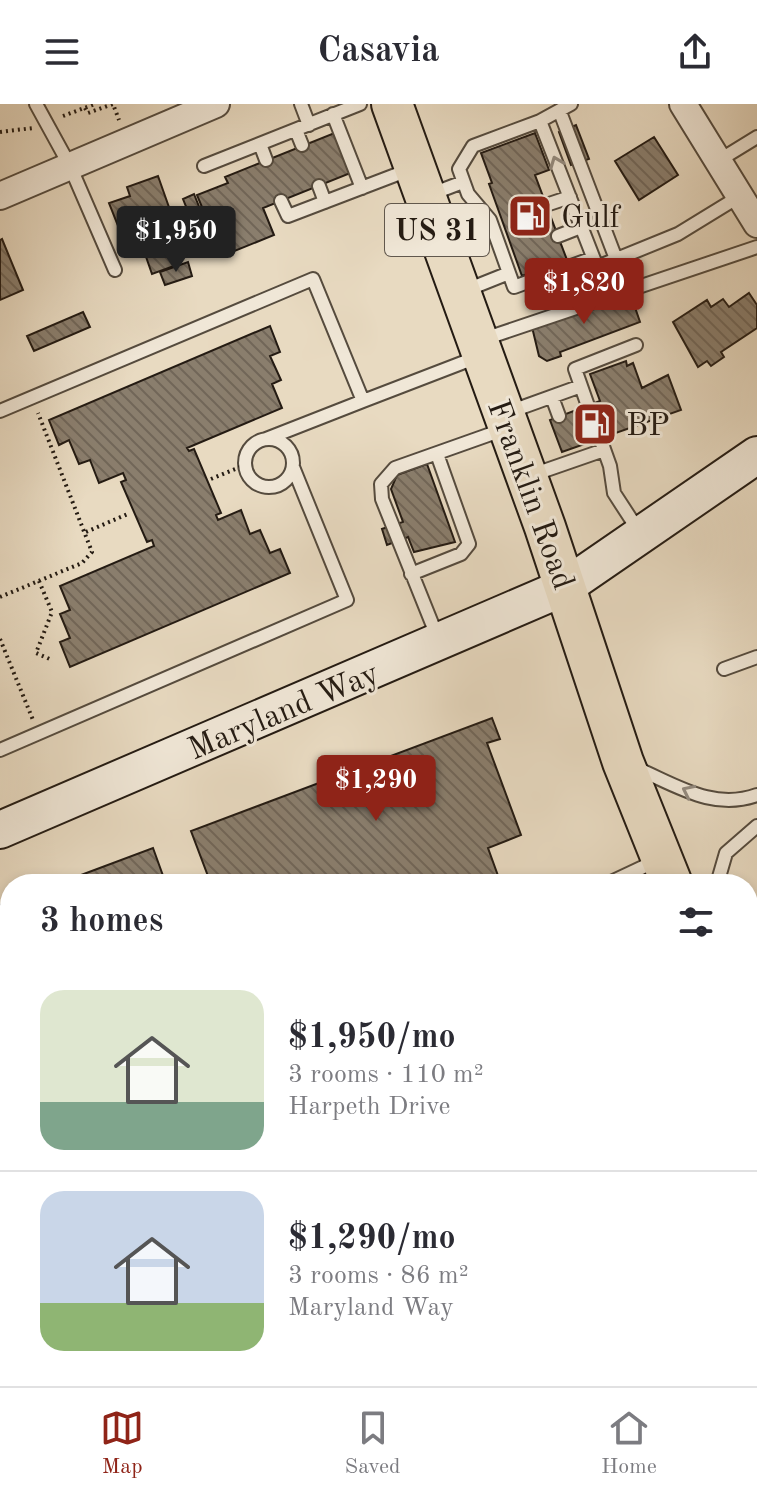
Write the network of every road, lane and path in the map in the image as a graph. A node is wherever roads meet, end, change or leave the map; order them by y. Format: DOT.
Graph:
graph roads {
  1 [pos="36,104"];
  2 [pos="301,104"];
  3 [pos="360,104"];
  4 [pos="392,104"];
  5 [pos="571,104"];
  6 [pos="683,104"];
  7 [pos="205,106"];
  8 [pos="85,108"];
  9 [pos="560,112"];
  10 [pos="333,114"];
  11 [pos="540,121"];
  12 [pos="309,125"];
  13 [pos="296,130"];
  14 [pos="757,137"];
  15 [pos="126,142"];
  16 [pos="260,144"];
  17 [pos="302,145"];
  18 [pos="266,160"];
  19 [pos="718,161"];
  20 [pos="70,166"];
  21 [pos="204,166"];
  22 [pos="420,182"];
  23 [pos="463,182"];
  24 [pos="319,186"];
  25 [pos="362,188"];
  26 [pos="0,196"];
  27 [pos="740,196"];
  28 [pos="570,197"];
  29 [pos="281,201"];
  30 [pos="325,202"];
  31 [pos="546,205"];
  32 [pos="757,224"];
  33 [pos="581,227"];
  34 [pos="558,236"];
  35 [pos="757,247"];
  36 [pos="593,258"];
  37 [pos="616,259"];
  38 [pos="115,270"];
  39 [pos="509,273"];
  40 [pos="460,292"];
  41 [pos="636,345"];
  42 [pos="480,348"];
  43 [pos="581,386"];
  44 [pos="552,397"];
  45 [pos="31,398"];
  46 [pos="363,401"];
  47 [pos="588,406"];
  48 [pos="0,411"];
  49 [pos="559,416"];
  50 [pos="507,421"];
  51 [pos="266,439"];
  52 [pos="437,454"];
  53 [pos="757,455"];
  54 [pos="245,465"];
  55 [pos="293,467"];
  56 [pos="527,476"];
  57 [pos="211,479"];
  58 [pos="130,513"];
  59 [pos="86,532"];
  60 [pos="642,536"];
  61 [pos="411,574"];
  62 [pos="39,581"];
  63 [pos="565,587"];
  64 [pos="0,597"];
  65 [pos="0,639"];
  66 [pos="440,643"];
  67 [pos="757,657"];
  68 [pos="52,660"];
  69 [pos="724,669"];
  70 [pos="38,733"];
  71 [pos="0,750"];
  72 [pos="623,762"];
  73 [pos="757,795"];
  74 [pos="757,826"];
  75 [pos="0,830"];
  76 [pos="666,871"];
  77 [pos="720,874"];
  1 -- 20 [label="lane"];
  2 -- 12 [label="lane"];
  3 -- 10 [label="lane"];
  4 -- 22 [label="main road, Franklin Road / US 31"];
  5 -- 9 [label="lane"];
  6 -- 19 [label="street"];
  7 -- 15 [label="street"];
  8 -- 15 [label="path"];
  9 -- 11 [label="lane"];
  9 -- 37 [label="lane"];
  10 -- 12 [label="lane"];
  10 -- 25 [label="lane"];
  11 -- 23 [label="lane"];
  28 -- 11 [label="lane, one-way"];
  12 -- 13 [label="lane"];
  13 -- 16 [label="lane"];
  13 -- 17 [label="lane"];
  14 -- 19 [label="lane"];
  15 -- 20 [label="street"];
  16 -- 18 [label="lane"];
  16 -- 21 [label="lane"];
  19 -- 27 [label="street"];
  20 -- 26 [label="street"];
  20 -- 38 [label="lane"];
  22 -- 23 [label="lane"];
  22 -- 25 [label="lane"];
  22 -- 40 [label="main road, Franklin Road / US 31"];
  23 -- 39 [label="lane"];
  24 -- 30 [label="lane"];
  25 -- 30 [label="lane"];
  27 -- 32 [label="street"];
  27 -- 37 [label="lane"];
  28 -- 31 [label="lane"];
  28 -- 33 [label="lane"];
  29 -- 30 [label="lane"];
  33 -- 34 [label="lane"];
  33 -- 36 [label="lane"];
  35 -- 42 [label="lane"];
  36 -- 37 [label="lane"];
  36 -- 39 [label="lane"];
  39 -- 40 [label="lane"];
  40 -- 42 [label="main road, Franklin Road / US 31"];
  41 -- 43 [label="lane"];
  42 -- 46 [label="lane"];
  42 -- 50 [label="main road, Franklin Road / US 31"];
  43 -- 44 [label="lane"];
  43 -- 47 [label="lane"];
  44 -- 49 [label="lane"];
  44 -- 50 [label="lane"];
  45 -- 46 [label="lane"];
  45 -- 48 [label="lane"];
  45 -- 59 [label="path"];
  46 -- 51 [label="lane"];
  50 -- 52 [label="lane"];
  50 -- 56 [label="main road, Franklin Road / US 31"];
  51 -- 54 [label="lane"];
  51 -- 55 [label="lane"];
  52 -- 61 [label="lane"];
  52 -- 61 [label="lane"];
  53 -- 60 [label="main road, Maryland Way"];
  54 -- 55 [label="lane"];
  54 -- 57 [label="path"];
  55 -- 70 [label="lane"];
  56 -- 60 [label="lane"];
  56 -- 63 [label="main road, Franklin Road / US 31"];
  58 -- 59 [label="path"];
  59 -- 62 [label="path"];
  60 -- 63 [label="main road, Maryland Way"];
  61 -- 66 [label="lane"];
  62 -- 64 [label="path"];
  62 -- 68 [label="path"];
  63 -- 66 [label="main road, Maryland Way"];
  63 -- 72 [label="main road, Franklin Road / US 31"];
  65 -- 70 [label="path"];
  66 -- 75 [label="main road, Maryland Way"];
  67 -- 69 [label="lane"];
  70 -- 71 [label="lane"];
  73 -- 72 [label="lane, one-way"];
  72 -- 76 [label="main road, Franklin Road / US 31"];
  74 -- 77 [label="lane"];
}
